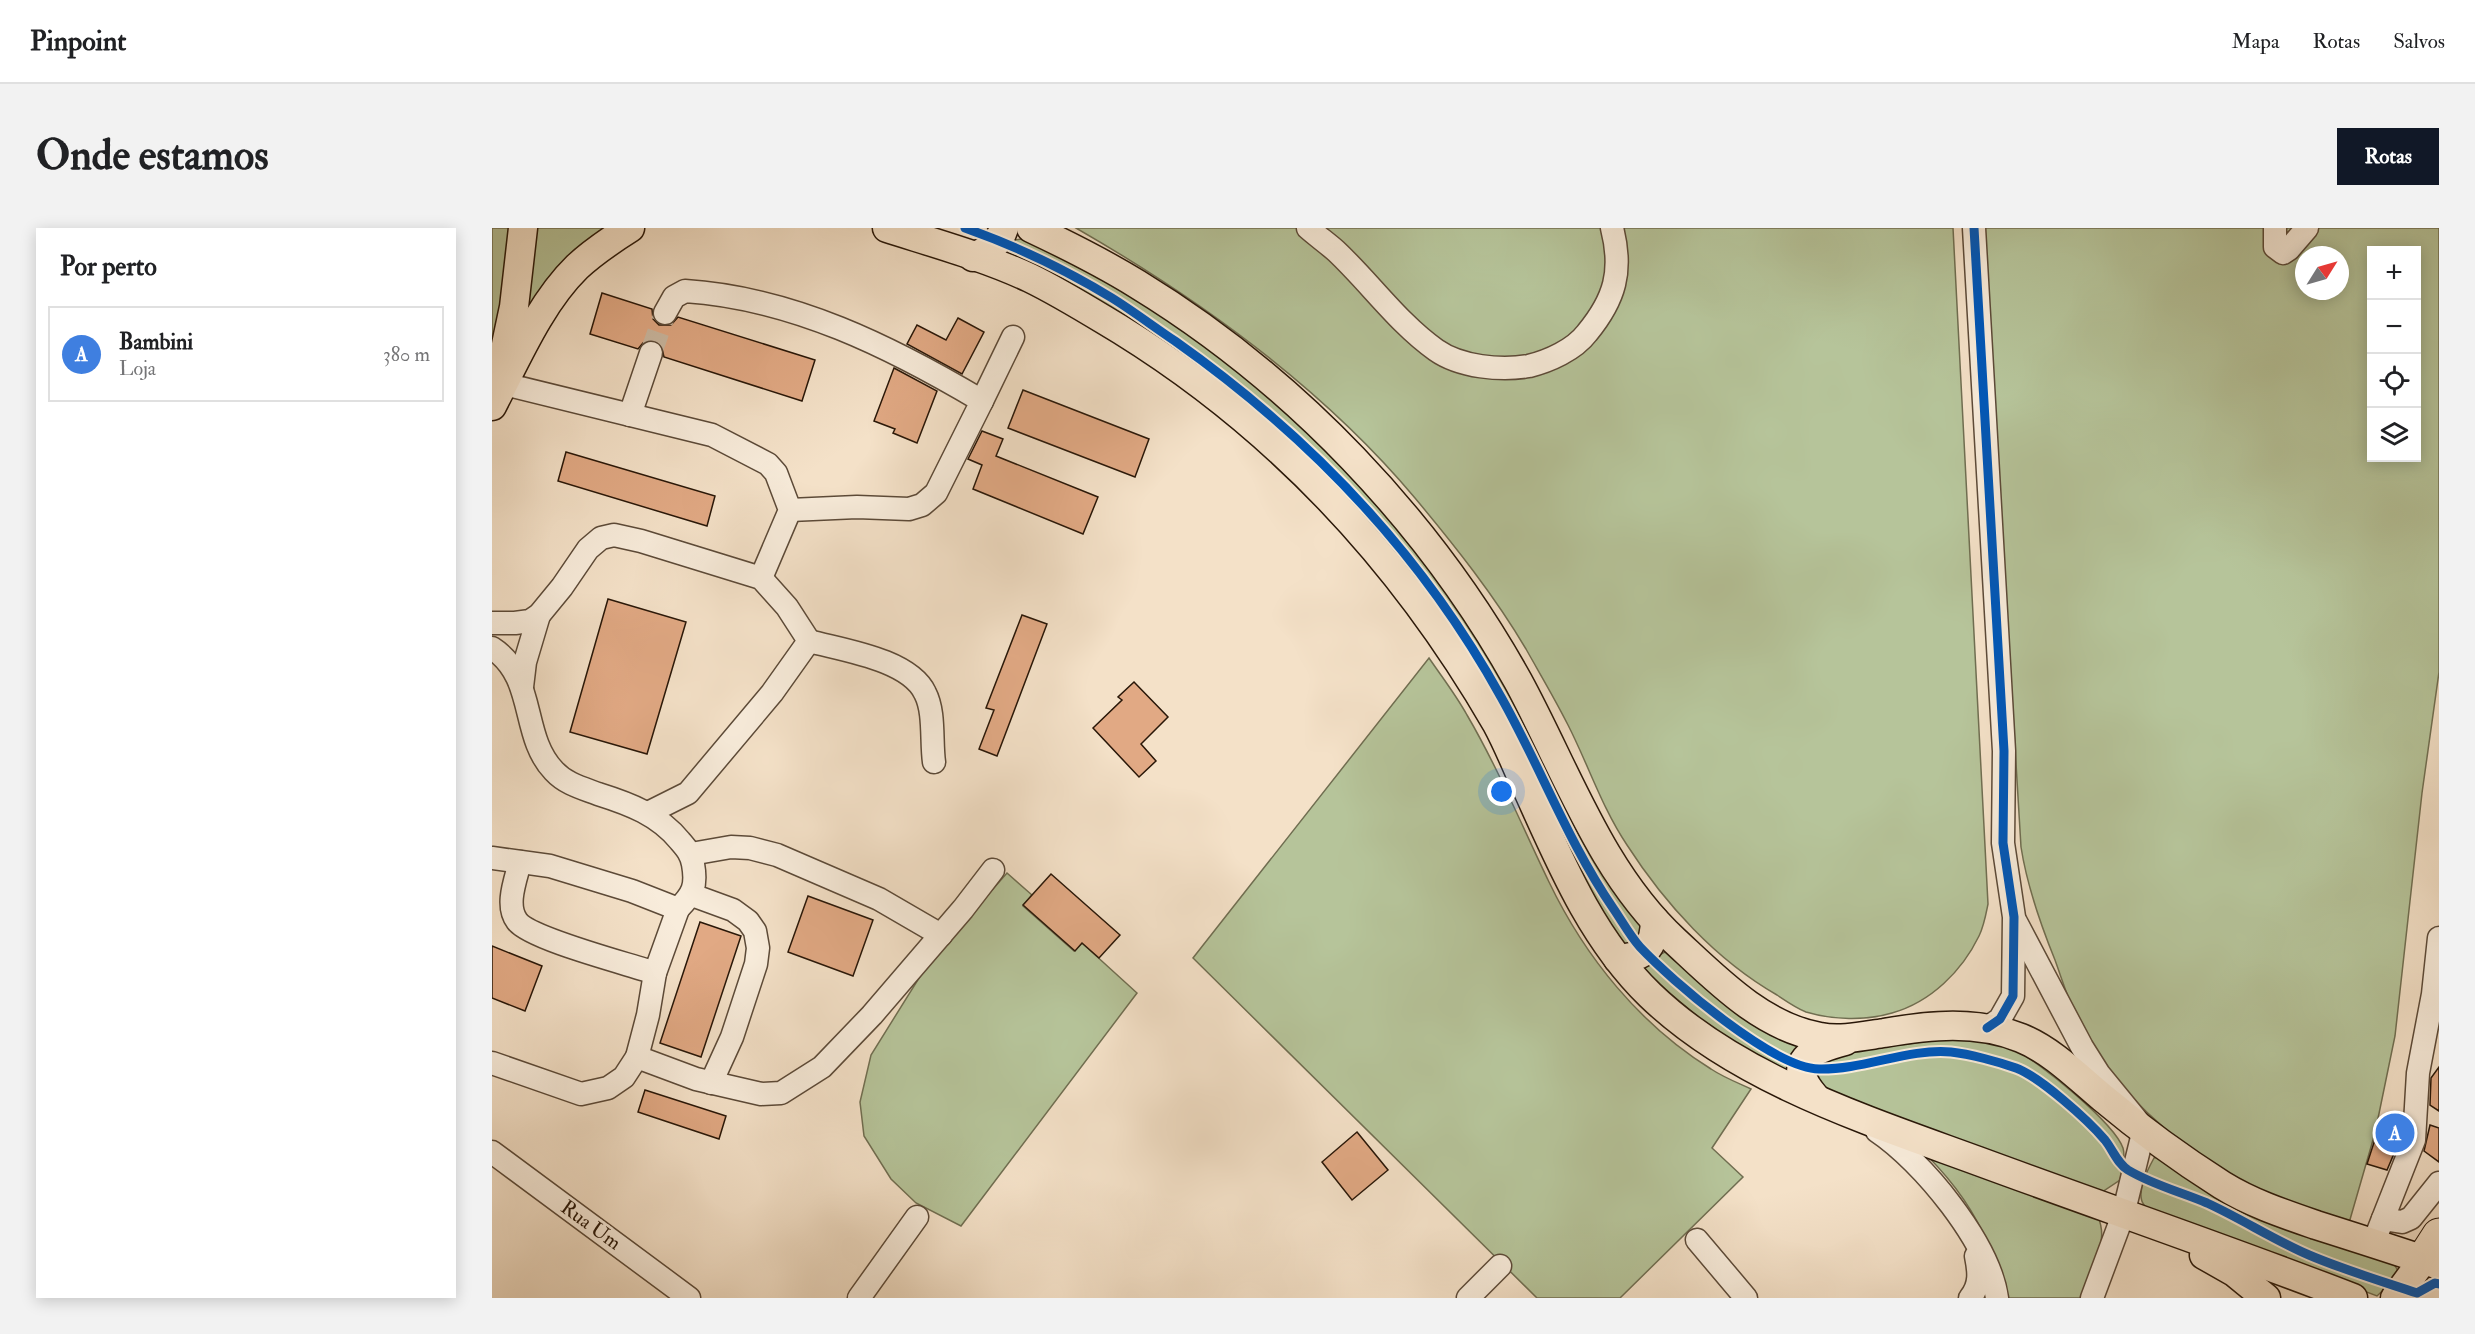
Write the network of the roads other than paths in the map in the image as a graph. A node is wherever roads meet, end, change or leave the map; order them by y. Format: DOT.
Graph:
graph roads {
  1 [pos="523,228"];
  2 [pos="630,228"];
  3 [pos="886,228"];
  4 [pos="1004,228"];
  5 [pos="1031,228"];
  6 [pos="1308,228"];
  7 [pos="1612,228"];
  8 [pos="1974,228"];
  9 [pos="2276,228"];
  10 [pos="2307,228"];
  11 [pos="973,257"];
  12 [pos="665,313"];
  13 [pos="1013,337"];
  14 [pos="651,353"];
  15 [pos="495,401"];
  16 [pos="982,401"];
  17 [pos="630,415"];
  18 [pos="790,510"];
  19 [pos="761,578"];
  20 [pos="539,615"];
  21 [pos="492,623"];
  22 [pos="808,641"];
  23 [pos="492,648"];
  24 [pos="522,688"];
  25 [pos="934,762"];
  26 [pos="648,813"];
  27 [pos="691,854"];
  28 [pos="492,858"];
  29 [pos="520,862"];
  30 [pos="993,870"];
  31 [pos="685,902"];
  32 [pos="2014,917"];
  33 [pos="1655,921"];
  34 [pos="941,935"];
  35 [pos="2439,938"];
  36 [pos="1618,959"];
  37 [pos="655,973"];
  38 [pos="1987,1028"];
  39 [pos="1865,1036"];
  40 [pos="638,1057"];
  41 [pos="492,1063"];
  42 [pos="711,1083"];
  43 [pos="1815,1097"];
  44 [pos="1845,1110"];
  45 [pos="2144,1129"];
  46 [pos="492,1152"];
  47 [pos="2439,1183"];
  48 [pos="2123,1215"];
  49 [pos="917,1217"];
  50 [pos="2151,1224"];
  51 [pos="1967,1229"];
  52 [pos="2378,1231"];
  53 [pos="1697,1240"];
  54 [pos="2434,1253"];
  55 [pos="1500,1266"];
  56 [pos="1738,1295"];
  57 [pos="689,1298"];
  58 [pos="859,1298"];
  59 [pos="1468,1298"];
  60 [pos="1970,1298"];
  61 [pos="1997,1298"];
  62 [pos="2091,1298"];
  63 [pos="2266,1298"];
  64 [pos="2353,1298"];
  65 [pos="2395,1298"];
  1 -- 15 [label="main road"];
  2 -- 15 [label="main road"];
  3 -- 11 [label="main road"];
  4 -- 11 [label="main road"];
  5 -- 33 [label="main road"];
  6 -- 7 [label="street"];
  8 -- 32 [label="street"];
  9 -- 10 [label="street"];
  11 -- 36 [label="main road"];
  12 -- 16 [label="street"];
  13 -- 16 [label="street"];
  14 -- 17 [label="street"];
  15 -- 17 [label="street"];
  16 -- 18 [label="street"];
  17 -- 18 [label="street"];
  18 -- 19 [label="street"];
  19 -- 20 [label="street"];
  19 -- 22 [label="street"];
  20 -- 21 [label="street"];
  20 -- 24 [label="street"];
  22 -- 25 [label="street"];
  22 -- 26 [label="street"];
  23 -- 24 [label="street"];
  24 -- 26 [label="street"];
  26 -- 27 [label="street"];
  27 -- 31 [label="street"];
  27 -- 34 [label="street"];
  28 -- 29 [label="street"];
  29 -- 31 [label="street"];
  29 -- 37 [label="street"];
  30 -- 34 [label="street"];
  31 -- 37 [label="street"];
  31 -- 42 [label="street"];
  32 -- 38 [label="street"];
  32 -- 45 [label="street"];
  33 -- 36 [label="main road"];
  33 -- 39 [label="main road"];
  34 -- 42 [label="street"];
  35 -- 52 [label="street"];
  36 -- 43 [label="main road"];
  37 -- 40 [label="street"];
  38 -- 39 [label="main road"];
  38 -- 45 [label="main road"];
  39 -- 43 [label="main road"];
  40 -- 41 [label="street"];
  40 -- 42 [label="street"];
  43 -- 44 [label="main road"];
  44 -- 48 [label="main road"];
  44 -- 51 [label="street"];
  45 -- 48 [label="street"];
  45 -- 52 [label="main road"];
  46 -- 57 [label="street, Rua Um"];
  47 -- 52 [label="street"];
  48 -- 50 [label="main road"];
  48 -- 62 [label="street"];
  49 -- 58 [label="street"];
  50 -- 63 [label="main road"];
  50 -- 64 [label="main road"];
  51 -- 60 [label="street"];
  51 -- 61 [label="street"];
  52 -- 54 [label="main road"];
  53 -- 56 [label="street"];
  54 -- 65 [label="main road"];
  55 -- 59 [label="street"];
}
